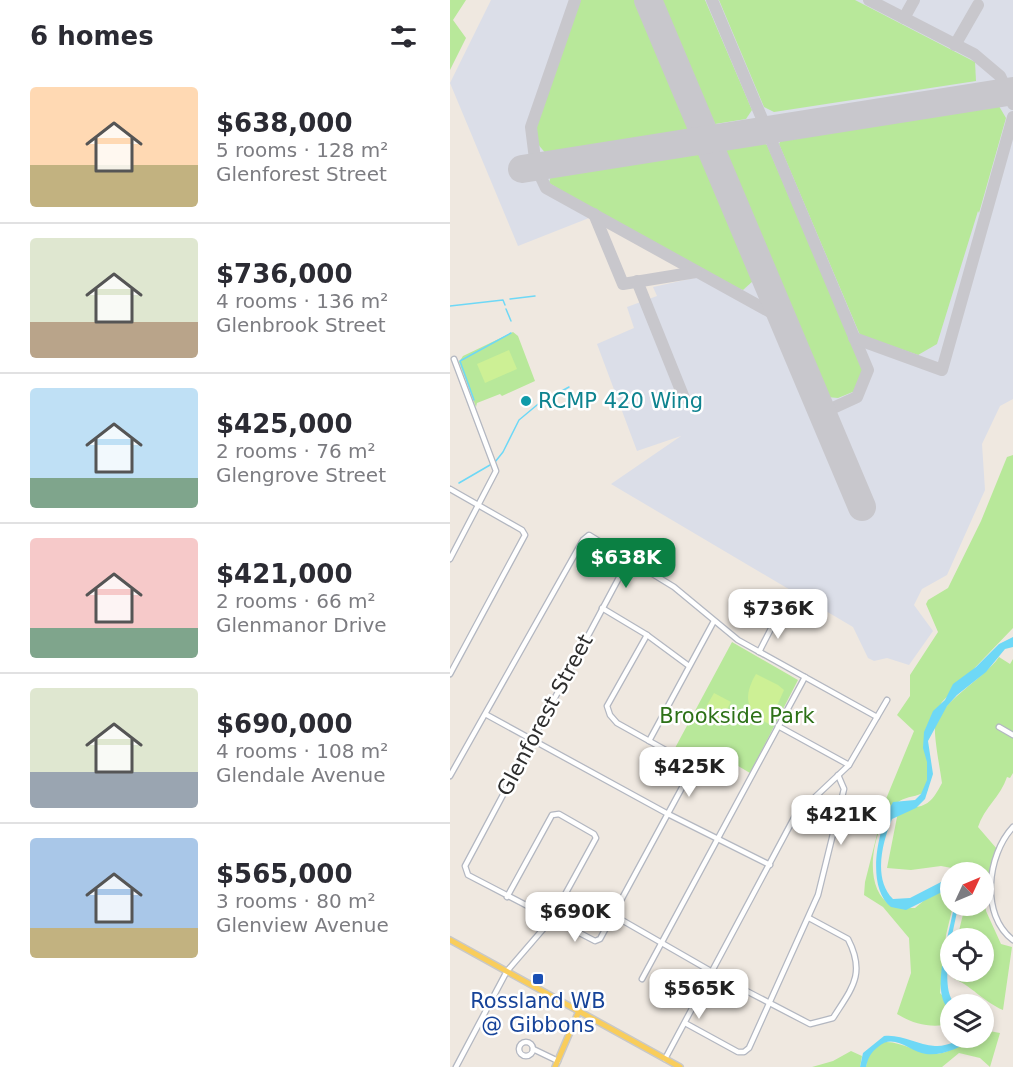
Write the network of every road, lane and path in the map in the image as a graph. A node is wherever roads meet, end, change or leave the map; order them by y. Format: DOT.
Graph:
graph roads {
  1 [pos="454,359"];
  2 [pos="450,489"];
  3 [pos="478,506"];
  4 [pos="629,559"];
  5 [pos="450,560"];
  6 [pos="602,609"];
  7 [pos="777,617"];
  8 [pos="714,621"];
  9 [pos="647,635"];
  10 [pos="759,652"];
  11 [pos="689,666"];
  12 [pos="450,674"];
  13 [pos="806,677"];
  14 [pos="887,700"];
  15 [pos="487,715"];
  16 [pos="877,717"];
  17 [pos="778,726"];
  18 [pos="999,727"];
  19 [pos="1013,735"];
  20 [pos="531,739"];
  21 [pos="649,741"];
  22 [pos="849,765"];
  23 [pos="452,768"];
  24 [pos="838,775"];
  25 [pos="450,776"];
  26 [pos="668,814"];
  27 [pos="1013,827"];
  28 [pos="718,838"];
  29 [pos="770,865"];
  30 [pos="507,897"];
  31 [pos="613,915"];
  32 [pos="809,918"];
  33 [pos="551,920"];
  34 [pos="450,940"];
  35 [pos="1013,940"];
  36 [pos="663,944"];
  37 [pos="712,970"];
  38 [pos="507,971"];
  39 [pos="642,979"];
  40 [pos="770,1002"];
  41 [pos="579,1011"];
  42 [pos="685,1023"];
  43 [pos="533,1049"];
  44 [pos="665,1059"];
  45 [pos="557,1064"];
  46 [pos="456,1067"];
  47 [pos="680,1067"];
  1 -- 3 [label="street"];
  2 -- 3 [label="street"];
  3 -- 5 [label="street"];
  3 -- 12 [label="street"];
  4 -- 6 [label="street, Glenforest Street"];
  4 -- 8 [label="street"];
  4 -- 15 [label="street"];
  6 -- 9 [label="street"];
  6 -- 20 [label="street, Glenforest Street"];
  7 -- 10 [label="street"];
  8 -- 10 [label="street"];
  8 -- 11 [label="street"];
  9 -- 11 [label="street"];
  9 -- 21 [label="street"];
  10 -- 13 [label="street"];
  11 -- 21 [label="street"];
  13 -- 16 [label="street"];
  13 -- 17 [label="street"];
  14 -- 16 [label="street"];
  15 -- 20 [label="street"];
  15 -- 23 [label="street"];
  16 -- 22 [label="street"];
  17 -- 22 [label="street"];
  17 -- 28 [label="street"];
  18 -- 19 [label="street"];
  20 -- 26 [label="street"];
  20 -- 30 [label="street, Glenforest Street"];
  21 -- 26 [label="street"];
  22 -- 24 [label="street"];
  23 -- 25 [label="street"];
  24 -- 29 [label="street"];
  24 -- 32 [label="street"];
  26 -- 28 [label="street"];
  26 -- 31 [label="street"];
  27 -- 35 [label="street"];
  28 -- 29 [label="street"];
  28 -- 36 [label="street"];
  29 -- 37 [label="street"];
  30 -- 33 [label="street"];
  30 -- 33 [label="street"];
  31 -- 33 [label="street"];
  31 -- 36 [label="street"];
  32 -- 40 [label="street"];
  32 -- 40 [label="street"];
  33 -- 38 [label="street"];
  34 -- 38 [label="main road"];
  36 -- 37 [label="street"];
  36 -- 39 [label="street"];
  37 -- 40 [label="street"];
  37 -- 42 [label="street"];
  38 -- 41 [label="main road"];
  38 -- 46 [label="street"];
  40 -- 42 [label="street"];
  41 -- 44 [label="main road"];
  41 -- 45 [label="main road"];
  42 -- 44 [label="street"];
  43 -- 45 [label="street"];
  44 -- 47 [label="main road"];
}
